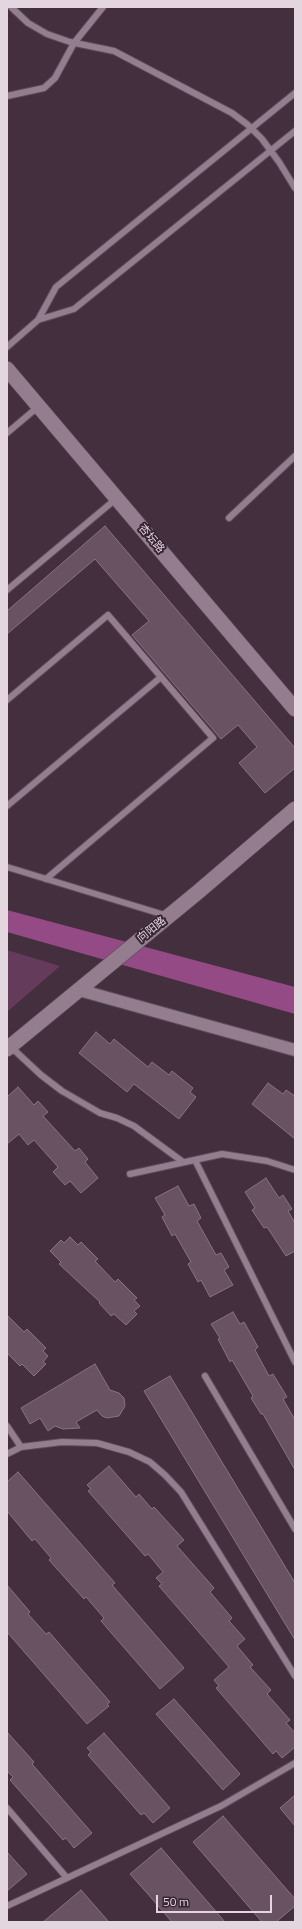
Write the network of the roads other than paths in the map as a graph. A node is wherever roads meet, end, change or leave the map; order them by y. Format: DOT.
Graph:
graph roads {
  1 [pos="12,7"];
  2 [pos="103,7"];
  3 [pos="74,43"];
  4 [pos="295,93"];
  5 [pos="7,96"];
  6 [pos="251,128"];
  7 [pos="295,131"];
  8 [pos="271,150"];
  9 [pos="295,188"];
  10 [pos="38,320"];
  11 [pos="7,347"];
  12 [pos="7,368"];
  13 [pos="39,406"];
  14 [pos="7,433"];
  15 [pos="295,456"];
  16 [pos="117,498"];
  17 [pos="229,518"];
  18 [pos="7,590"];
  19 [pos="161,677"];
  20 [pos="7,700"];
  21 [pos="295,709"];
  22 [pos="7,806"];
  23 [pos="295,809"];
  24 [pos="7,867"];
  25 [pos="46,879"];
  26 [pos="169,916"];
  27 [pos="79,990"];
  28 [pos="8,1047"];
  29 [pos="295,1050"];
  30 [pos="196,1160"];
  31 [pos="183,1162"];
  32 [pos="295,1170"];
  33 [pos="130,1174"];
  34 [pos="295,1362"];
  35 [pos="205,1376"];
  36 [pos="7,1426"];
  37 [pos="21,1447"];
  38 [pos="8,1451"];
  39 [pos="295,1529"];
  40 [pos="295,1676"];
  41 [pos="295,1763"];
  42 [pos="7,1808"];
  43 [pos="67,1878"];
  44 [pos="7,1906"];
  1 -- 3 [label="lane"];
  2 -- 3 [label="lane"];
  3 -- 5 [label="lane"];
  3 -- 6 [label="lane"];
  4 -- 6 [label="lane"];
  6 -- 8 [label="lane"];
  6 -- 10 [label="lane"];
  7 -- 8 [label="lane"];
  8 -- 9 [label="lane"];
  8 -- 10 [label="lane"];
  10 -- 11 [label="lane"];
  12 -- 13 [label="street, 杏坛路"];
  13 -- 14 [label="lane"];
  13 -- 16 [label="street, 杏坛路"];
  15 -- 17 [label="lane"];
  16 -- 18 [label="lane"];
  16 -- 21 [label="street, 杏坛路"];
  19 -- 20 [label="lane"];
  19 -- 22 [label="lane"];
  19 -- 25 [label="lane"];
  23 -- 26 [label="street, 向阳路"];
  24 -- 25 [label="lane"];
  25 -- 26 [label="lane"];
  26 -- 27 [label="street, 向阳路"];
  27 -- 28 [label="street, 向阳路"];
  27 -- 29 [label="street"];
  28 -- 31 [label="lane"];
  30 -- 31 [label="lane"];
  30 -- 32 [label="lane"];
  30 -- 34 [label="lane"];
  31 -- 33 [label="lane"];
  35 -- 39 [label="lane"];
  36 -- 37 [label="lane"];
  37 -- 38 [label="lane"];
  37 -- 40 [label="lane"];
  41 -- 43 [label="lane"];
  42 -- 43 [label="lane"];
  43 -- 44 [label="lane"];
}
